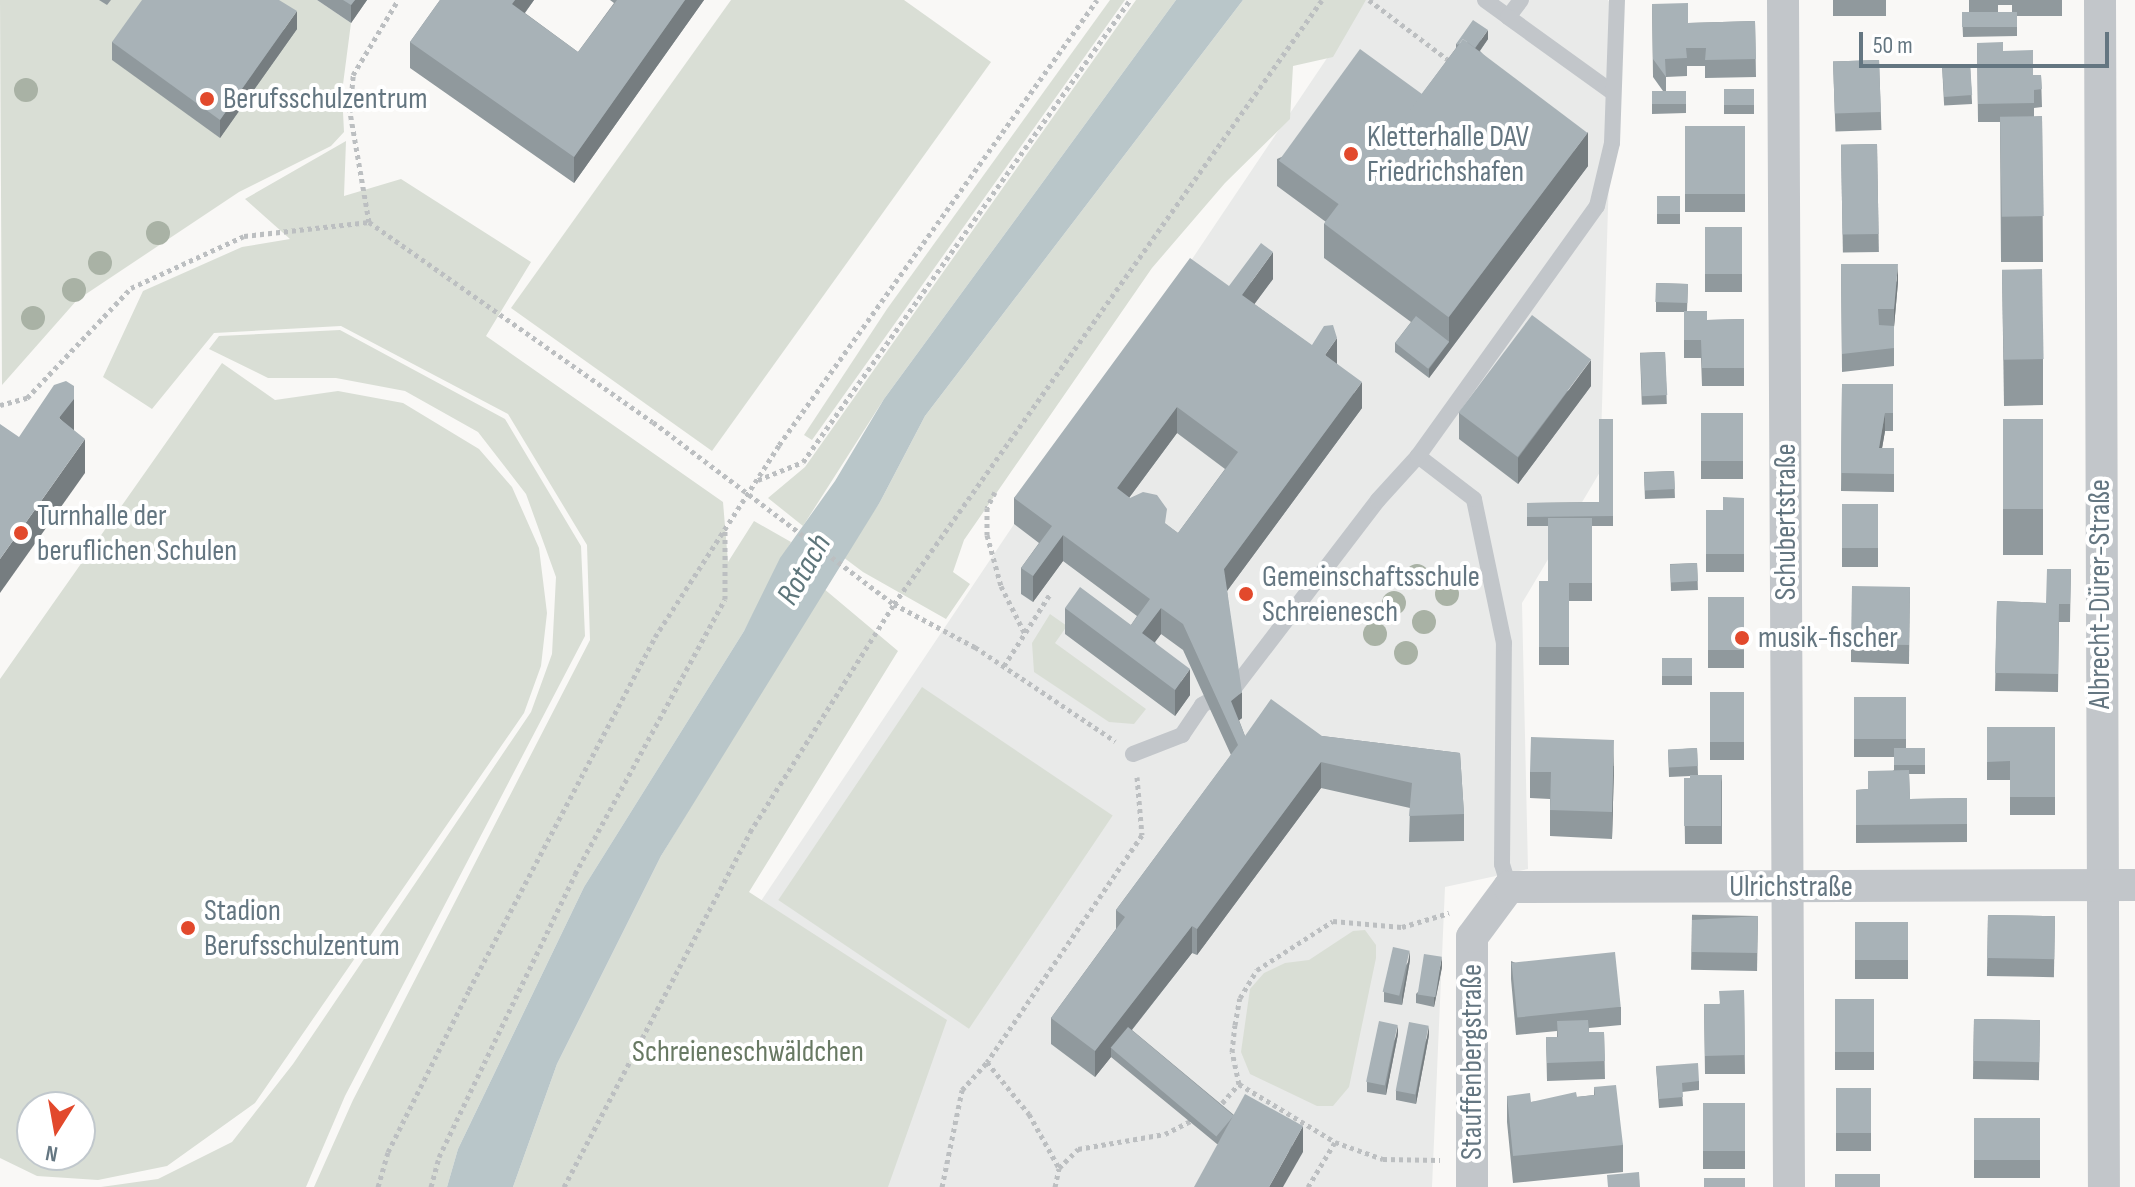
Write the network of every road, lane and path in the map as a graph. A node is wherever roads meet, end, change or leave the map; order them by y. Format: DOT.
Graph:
graph roads {
  1 [pos="398,0"];
  2 [pos="1097,0"];
  3 [pos="1130,0"];
  4 [pos="1322,0"];
  5 [pos="1369,0"];
  6 [pos="1485,0"];
  7 [pos="1521,0"];
  8 [pos="1617,0"];
  9 [pos="1783,0"];
  10 [pos="2100,0"];
  11 [pos="1508,17"];
  12 [pos="1463,58"];
  13 [pos="1612,92"];
  14 [pos="369,222"];
  15 [pos="0,405"];
  16 [pos="1418,456"];
  17 [pos="755,481"];
  18 [pos="995,492"];
  19 [pos="747,493"];
  20 [pos="725,530"];
  21 [pos="1050,594"];
  22 [pos="894,604"];
  23 [pos="1025,634"];
  24 [pos="1004,666"];
  25 [pos="1133,754"];
  26 [pos="2100,885"];
  27 [pos="2135,885"];
  28 [pos="1509,887"];
  29 [pos="1787,887"];
  30 [pos="1481,925"];
  31 [pos="987,1062"];
  32 [pos="1239,1084"];
  33 [pos="1335,1142"];
  34 [pos="1059,1168"];
  35 [pos="1472,1174"];
  36 [pos="378,1187"];
  37 [pos="431,1187"];
  38 [pos="564,1187"];
  39 [pos="942,1187"];
  40 [pos="1055,1187"];
  41 [pos="1308,1187"];
  42 [pos="1789,1187"];
  43 [pos="2104,1187"];
  1 -- 14 [label="path"];
  2 -- 17 [label="path"];
  3 -- 17 [label="path"];
  4 -- 22 [label="path"];
  5 -- 12 [label="path"];
  6 -- 11 [label="lane"];
  7 -- 11 [label="lane"];
  8 -- 13 [label="lane"];
  9 -- 29 [label="street, Schubertstraße"];
  10 -- 26 [label="street, Albrecht-Dürer-Straße"];
  11 -- 13 [label="lane"];
  13 -- 16 [label="lane"];
  14 -- 15 [label="path"];
  14 -- 19 [label="path"];
  16 -- 25 [label="lane"];
  16 -- 28 [label="lane"];
  17 -- 19 [label="path"];
  18 -- 23 [label="path"];
  19 -- 20 [label="path"];
  19 -- 22 [label="path"];
  20 -- 36 [label="path"];
  20 -- 37 [label="path"];
  21 -- 23 [label="path"];
  22 -- 24 [label="path"];
  22 -- 38 [label="path"];
  23 -- 24 [label="path"];
  24 -- 25 [label="path"];
  25 -- 31 [label="path"];
  26 -- 27 [label="street, Ulrichstraße"];
  26 -- 29 [label="street, Ulrichstraße"];
  26 -- 43 [label="street, Albrecht-Dürer-Straße"];
  28 -- 29 [label="street, Ulrichstraße"];
  28 -- 30 [label="street"];
  29 -- 42 [label="street, Schubertstraße"];
  30 -- 32 [label="path"];
  30 -- 35 [label="street, Stauffenbergstraße"];
  31 -- 34 [label="path"];
  31 -- 39 [label="path"];
  32 -- 33 [label="path"];
  32 -- 34 [label="path"];
  33 -- 35 [label="path"];
  33 -- 41 [label="path"];
  34 -- 40 [label="path"];
}
